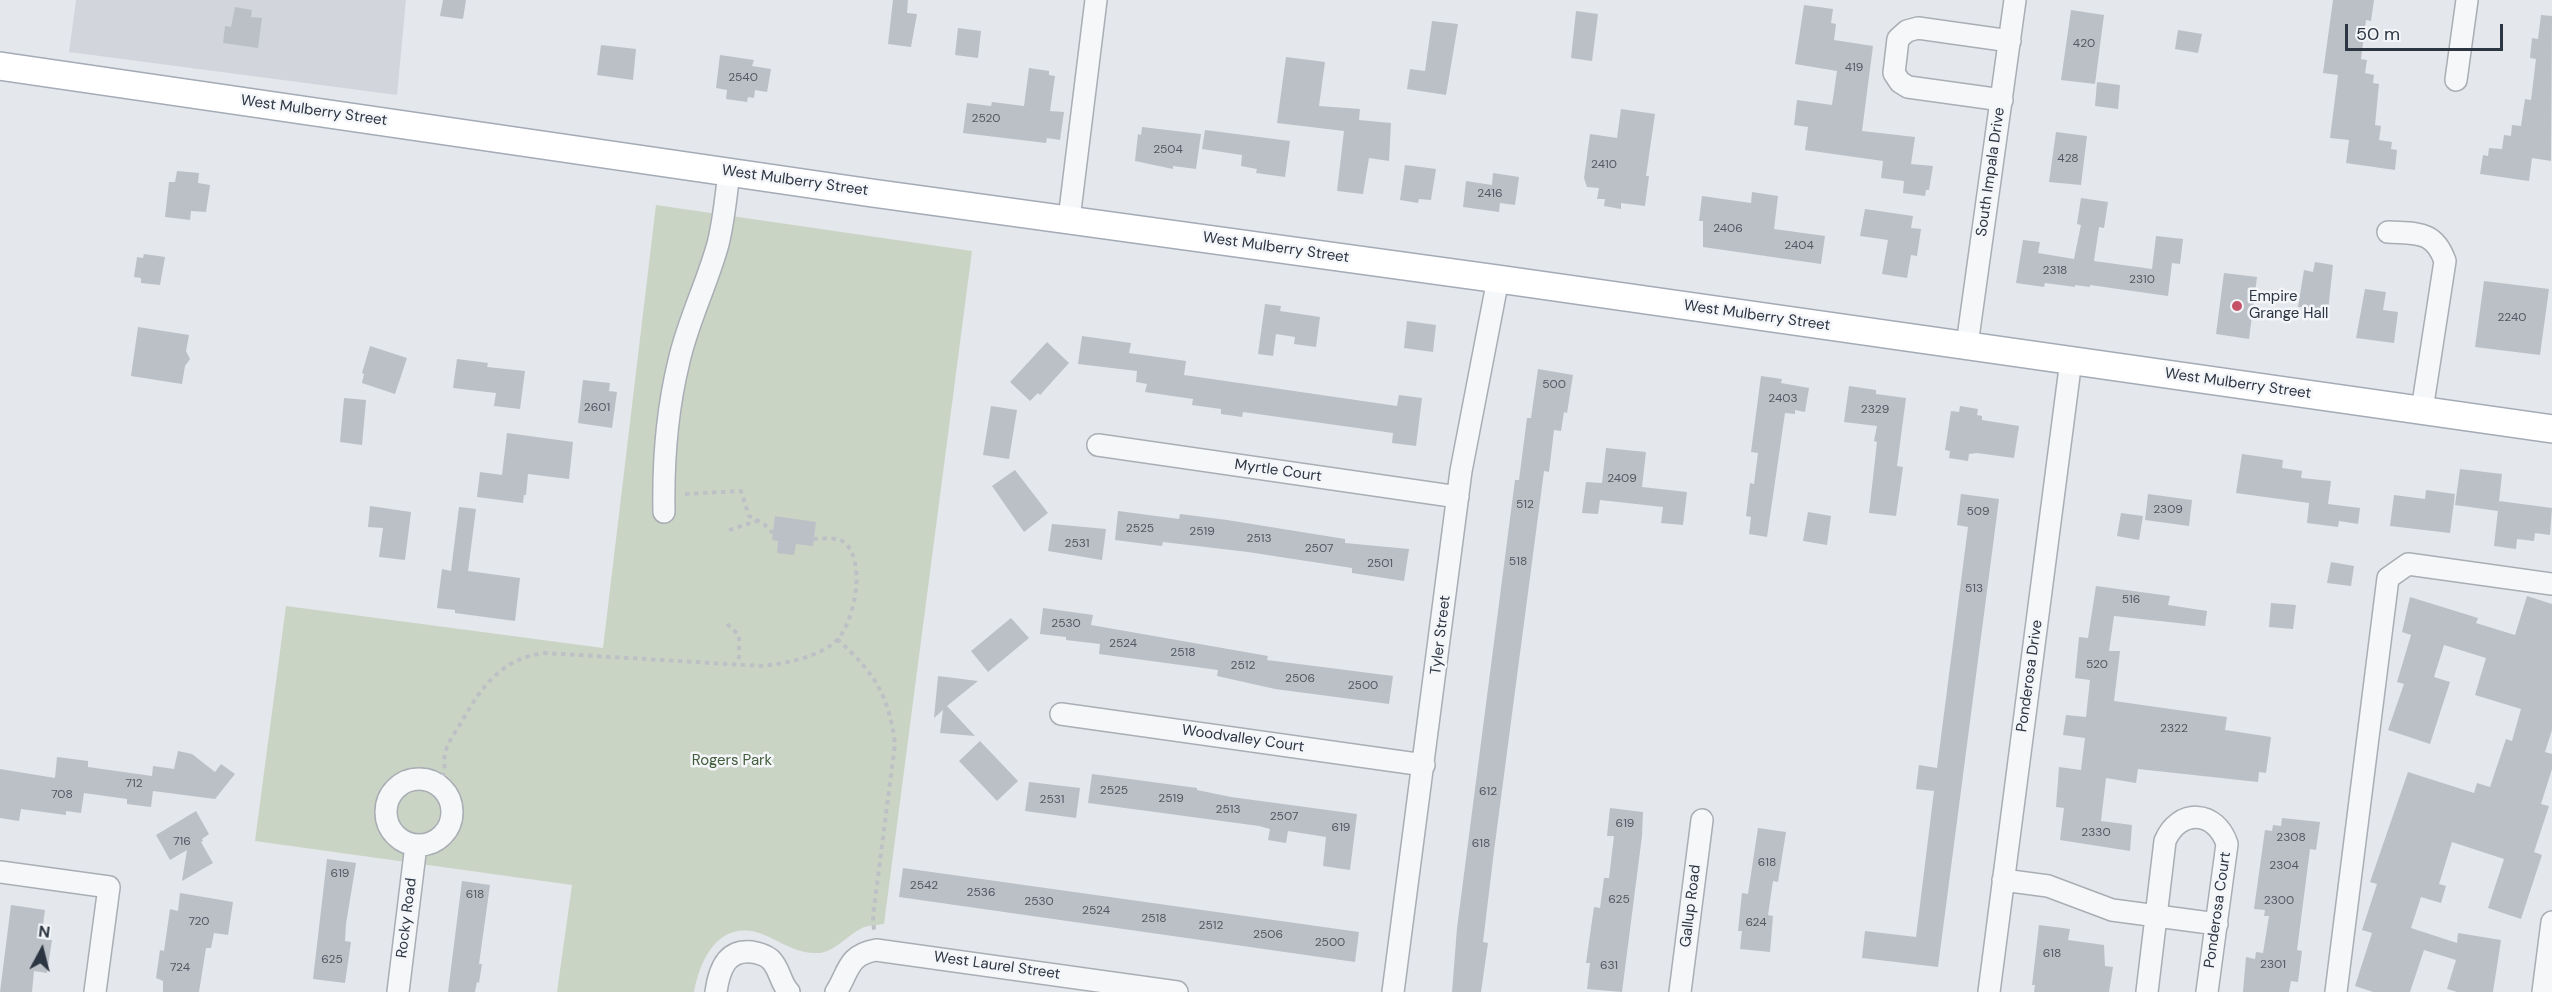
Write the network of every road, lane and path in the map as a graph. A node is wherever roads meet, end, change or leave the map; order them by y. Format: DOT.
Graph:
graph roads {
  1 [pos="1096,0"];
  2 [pos="2015,0"];
  3 [pos="2467,0"];
  4 [pos="2010,41"];
  5 [pos="0,66"];
  6 [pos="2456,80"];
  7 [pos="2002,100"];
  8 [pos="729,171"];
  9 [pos="1069,219"];
  10 [pos="2388,232"];
  11 [pos="1498,279"];
  12 [pos="1967,345"];
  13 [pos="2071,360"];
  14 [pos="2422,410"];
  15 [pos="2552,429"];
  16 [pos="1098,445"];
  17 [pos="679,490"];
  18 [pos="1458,497"];
  19 [pos="664,512"];
  20 [pos="757,521"];
  21 [pos="729,530"];
  22 [pos="773,533"];
  23 [pos="813,539"];
  24 [pos="2552,584"];
  25 [pos="728,624"];
  26 [pos="837,639"];
  27 [pos="739,664"];
  28 [pos="1061,714"];
  29 [pos="1424,765"];
  30 [pos="438,784"];
  31 [pos="1702,820"];
  32 [pos="416,845"];
  33 [pos="0,872"];
  34 [pos="2003,880"];
  35 [pos="2156,915"];
  36 [pos="2552,921"];
  37 [pos="2217,924"];
  38 [pos="882,943"];
  39 [pos="95,992"];
  40 [pos="398,992"];
  41 [pos="716,992"];
  42 [pos="789,992"];
  43 [pos="836,992"];
  44 [pos="1177,992"];
  45 [pos="1393,992"];
  46 [pos="1680,992"];
  47 [pos="1989,992"];
  48 [pos="2146,992"];
  49 [pos="2207,992"];
  50 [pos="2336,992"];
  51 [pos="2543,992"];
  1 -- 9 [label="street"];
  2 -- 4 [label="street, South Impala Drive"];
  3 -- 6 [label="street"];
  4 -- 7 [label="street, South Impala Drive"];
  4 -- 7 [label="street"];
  5 -- 8 [label="main road, West Mulberry Street"];
  7 -- 12 [label="street, South Impala Drive"];
  8 -- 9 [label="main road, West Mulberry Street"];
  8 -- 19 [label="street"];
  9 -- 11 [label="main road, West Mulberry Street"];
  10 -- 14 [label="street"];
  11 -- 12 [label="main road, West Mulberry Street"];
  11 -- 18 [label="street, Tyler Street"];
  12 -- 13 [label="main road, West Mulberry Street"];
  13 -- 14 [label="main road, West Mulberry Street"];
  13 -- 34 [label="street, Ponderosa Drive"];
  14 -- 15 [label="main road, West Mulberry Street"];
  16 -- 18 [label="street, Myrtle Court"];
  17 -- 20 [label="path"];
  18 -- 29 [label="street, Tyler Street"];
  20 -- 21 [label="path"];
  20 -- 22 [label="path"];
  23 -- 26 [label="path"];
  24 -- 50 [label="street"];
  25 -- 27 [label="path"];
  26 -- 27 [label="path"];
  26 -- 38 [label="path"];
  27 -- 30 [label="path"];
  28 -- 29 [label="street, Woodvalley Court"];
  29 -- 45 [label="street, Tyler Street"];
  30 -- 32 [label="street"];
  30 -- 32 [label="street"];
  31 -- 46 [label="street, Gallup Road"];
  32 -- 40 [label="street, Rocky Road"];
  33 -- 39 [label="street"];
  34 -- 35 [label="street"];
  34 -- 47 [label="street, Ponderosa Drive"];
  35 -- 37 [label="street"];
  35 -- 37 [label="street, Ponderosa Court"];
  35 -- 48 [label="street, Ponderosa Court"];
  36 -- 51 [label="street"];
  37 -- 49 [label="street, Ponderosa Court"];
  38 -- 43 [label="street, West Laurel Street"];
  38 -- 44 [label="street, West Laurel Street"];
  41 -- 42 [label="street"];
}
